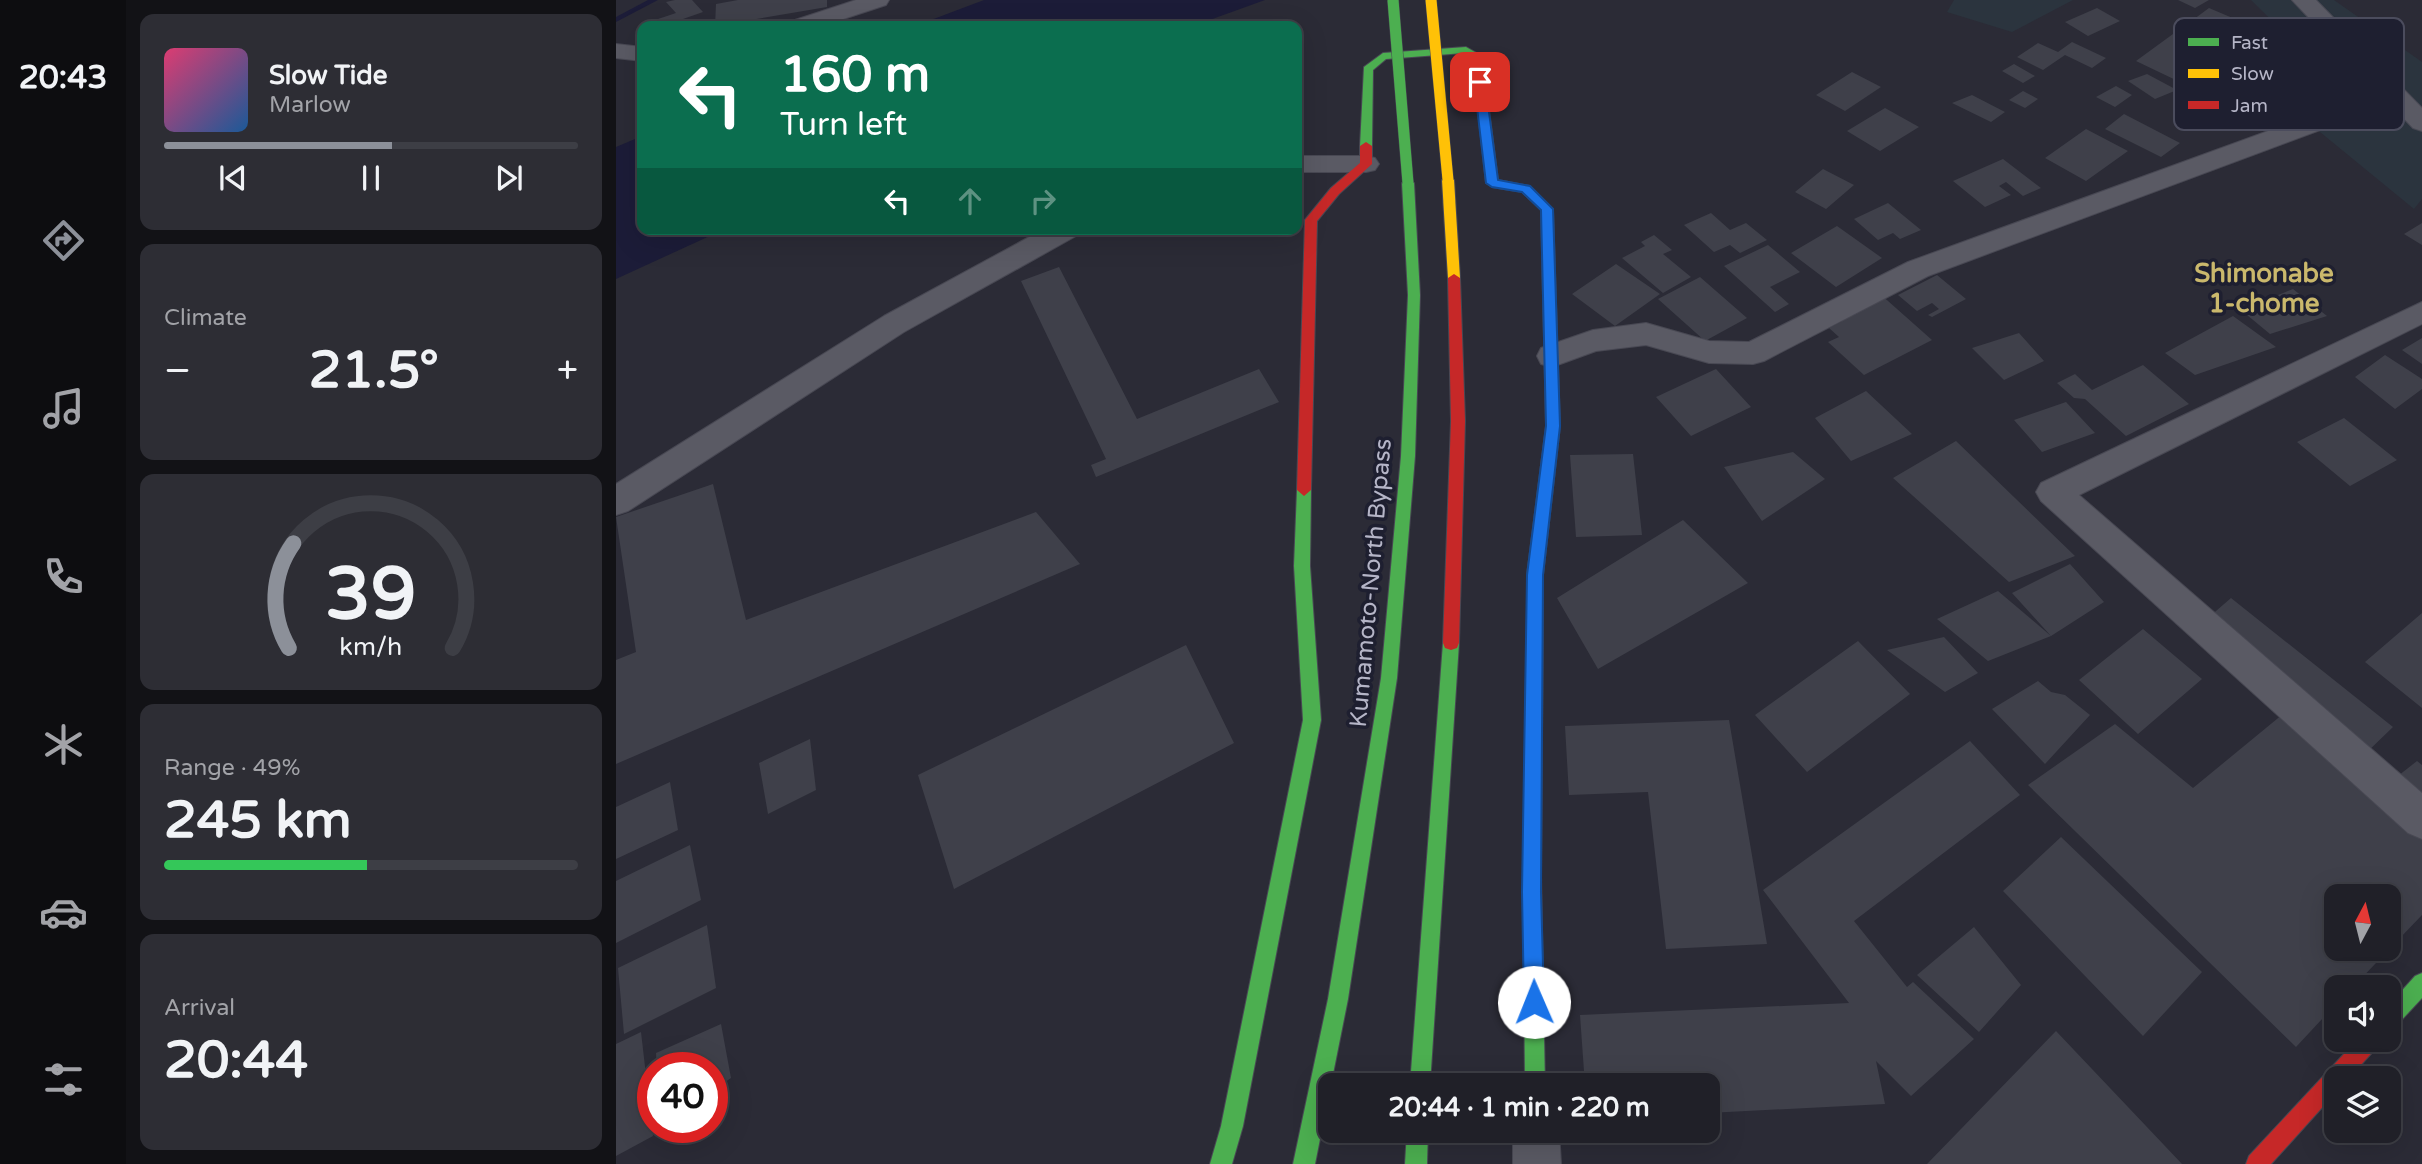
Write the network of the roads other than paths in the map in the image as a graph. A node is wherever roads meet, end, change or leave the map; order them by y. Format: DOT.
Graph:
graph roads {
  1 [pos="878,0"];
  2 [pos="1394,0"];
  3 [pos="1431,0"];
  4 [pos="2303,0"];
  5 [pos="2320,18"];
  6 [pos="815,21"];
  7 [pos="616,51"];
  8 [pos="637,53"];
  9 [pos="2404,105"];
  10 [pos="2422,123"];
  11 [pos="2295,130"];
  12 [pos="1302,164"];
  13 [pos="1366,164"];
  14 [pos="1055,235"];
  15 [pos="2422,312"];
  16 [pos="1552,356"];
  17 [pos="616,501"];
  18 [pos="2422,819"];
  19 [pos="2422,983"];
  20 [pos="2401,1006"];
  21 [pos="2359,1052"];
  22 [pos="1421,1073"];
  23 [pos="1535,1073"];
  24 [pos="1417,1143"];
  25 [pos="1536,1143"];
  26 [pos="1222,1164"];
  27 [pos="1304,1164"];
  28 [pos="1416,1164"];
  29 [pos="1536,1164"];
  30 [pos="2257,1164"];
  1 -- 6 [label="street"];
  2 -- 27 [label="main road, Kumamoto-North Bypass, bridge"];
  3 -- 22 [label="main road, bridge"];
  4 -- 5 [label="street"];
  7 -- 8 [label="street"];
  9 -- 10 [label="street"];
  11 -- 16 [label="street"];
  12 -- 13 [label="street"];
  13 -- 16 [label="main road"];
  13 -- 26 [label="main road"];
  14 -- 17 [label="street"];
  15 -- 18 [label="street"];
  16 -- 23 [label="main road"];
  19 -- 20 [label="main road"];
  21 -- 30 [label="main road"];
  24 -- 28 [label="main road"];
  25 -- 29 [label="street"];
}
